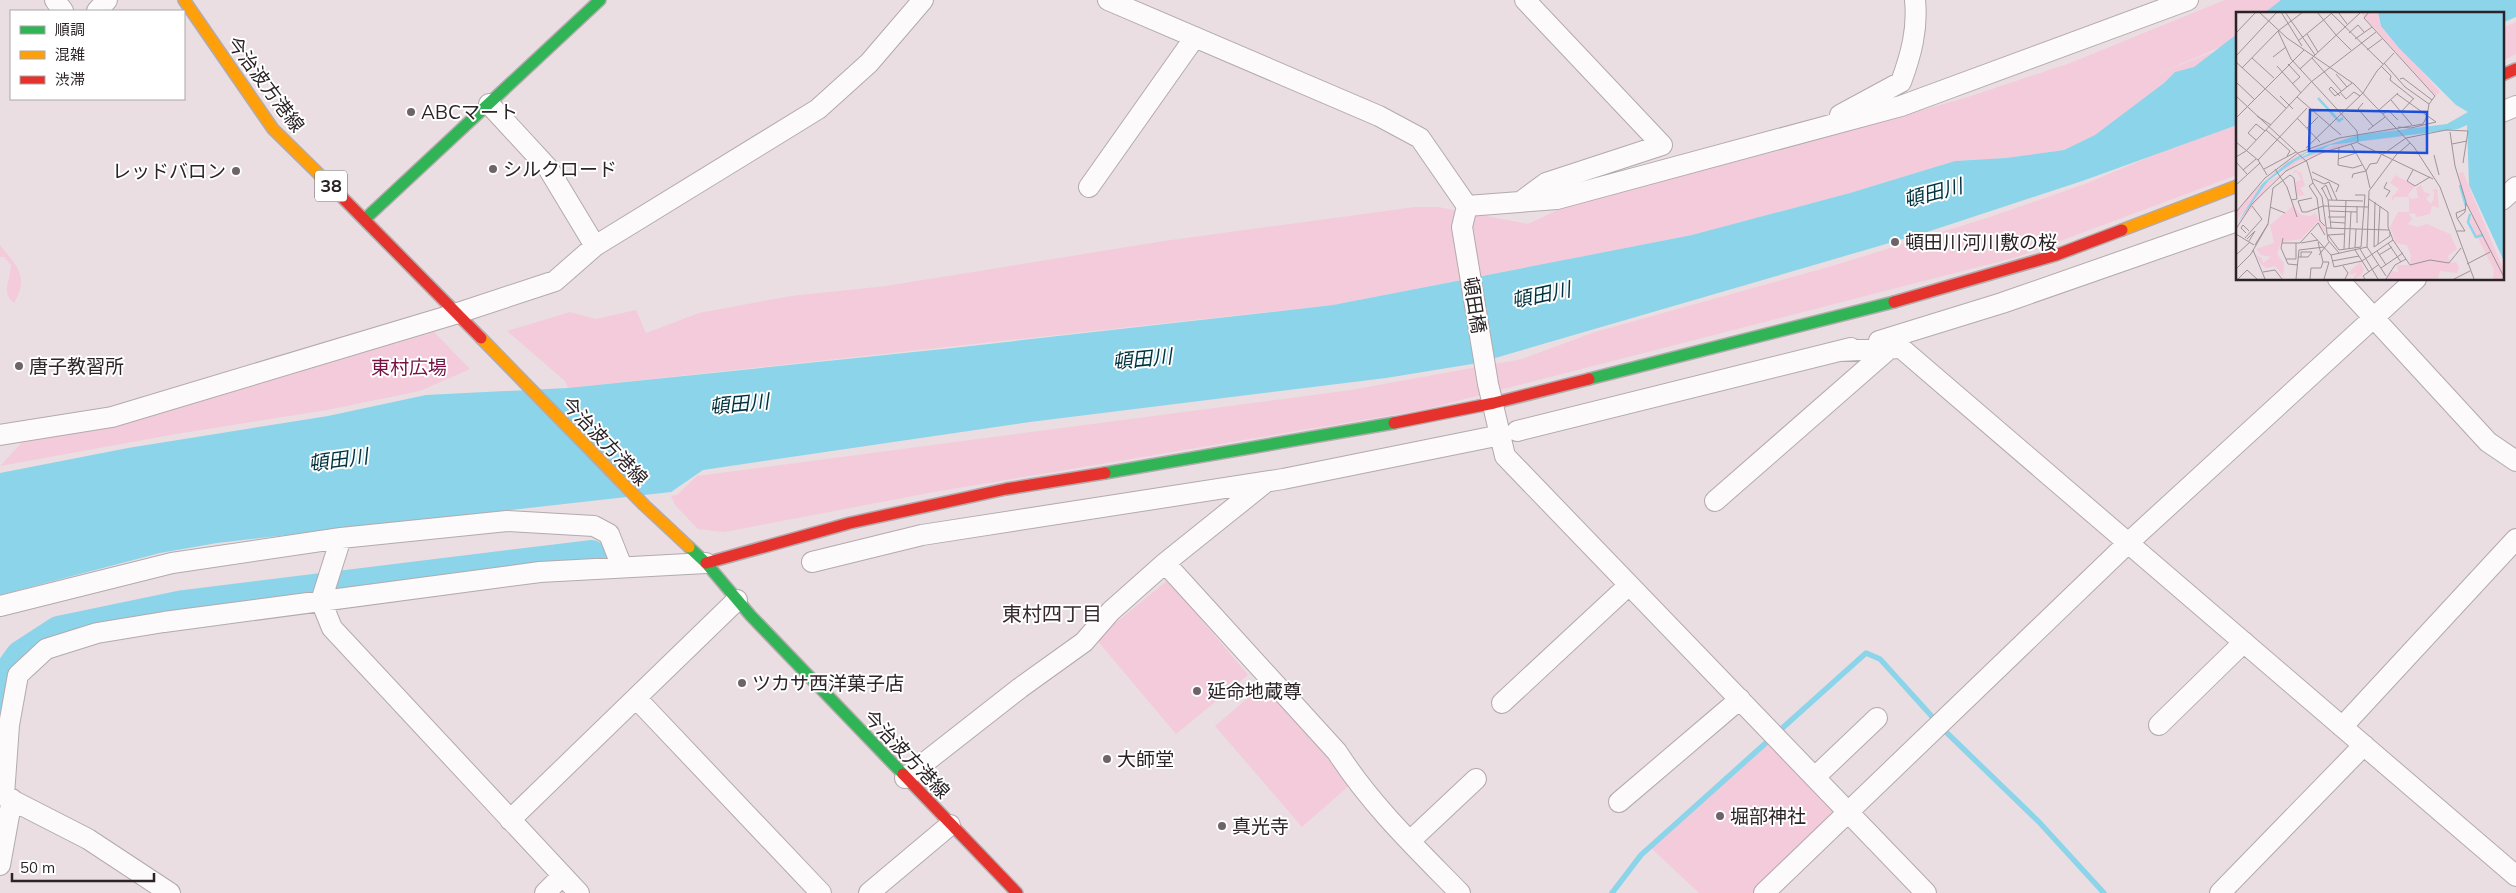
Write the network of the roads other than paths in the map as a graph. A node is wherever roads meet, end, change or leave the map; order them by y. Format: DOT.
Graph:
graph roads {
  1 [pos="107,0"];
  2 [pos="184,0"];
  3 [pos="600,0"];
  4 [pos="923,0"];
  5 [pos="1108,0"];
  6 [pos="1524,0"];
  7 [pos="1915,0"];
  8 [pos="2188,0"];
  9 [pos="99,10"];
  10 [pos="1195,37"];
  11 [pos="2516,69"];
  12 [pos="2504,74"];
  13 [pos="489,104"];
  14 [pos="2516,106"];
  15 [pos="2504,111"];
  16 [pos="1812,130"];
  17 [pos="2236,186"];
  18 [pos="1089,187"];
  19 [pos="2516,187"];
  20 [pos="2504,198"];
  21 [pos="1523,200"];
  22 [pos="1467,206"];
  23 [pos="365,219"];
  24 [pos="2236,222"];
  25 [pos="595,246"];
  26 [pos="2339,280"];
  27 [pos="2415,280"];
  28 [pos="455,314"];
  29 [pos="2374,318"];
  30 [pos="1890,348"];
  31 [pos="1839,351"];
  32 [pos="1491,393"];
  33 [pos="1517,431"];
  34 [pos="0,434"];
  35 [pos="1491,437"];
  36 [pos="2516,461"];
  37 [pos="1267,481"];
  38 [pos="1715,501"];
  39 [pos="341,538"];
  40 [pos="2516,539"];
  41 [pos="2128,542"];
  42 [pos="812,562"];
  43 [pos="706,563"];
  44 [pos="1165,564"];
  45 [pos="622,567"];
  46 [pos="1630,585"];
  47 [pos="737,600"];
  48 [pos="321,601"];
  49 [pos="0,606"];
  50 [pos="2244,642"];
  51 [pos="636,698"];
  52 [pos="1740,700"];
  53 [pos="1502,703"];
  54 [pos="1876,718"];
  55 [pos="2159,724"];
  56 [pos="2342,727"];
  57 [pos="2364,745"];
  58 [pos="1815,777"];
  59 [pos="905,778"];
  60 [pos="1476,779"];
  61 [pos="5,796"];
  62 [pos="1619,802"];
  63 [pos="1848,812"];
  64 [pos="510,820"];
  65 [pos="950,825"];
  66 [pos="1410,841"];
  67 [pos="0,865"];
  68 [pos="562,876"];
  69 [pos="2516,876"];
  70 [pos="170,893"];
  71 [pos="545,893"];
  72 [pos="579,893"];
  73 [pos="821,893"];
  74 [pos="869,893"];
  75 [pos="1017,893"];
  76 [pos="1460,893"];
  77 [pos="1764,893"];
  78 [pos="1926,893"];
  79 [pos="2220,893"];
  1 -- 9 [label="street"];
  2 -- 23 [label="street, 今治波方港線 / 38"];
  3 -- 13 [label="street"];
  4 -- 25 [label="street"];
  5 -- 10 [label="street"];
  6 -- 21 [label="street"];
  7 -- 16 [label="street"];
  8 -- 16 [label="street"];
  10 -- 18 [label="street"];
  10 -- 22 [label="street"];
  11 -- 12 [label="street"];
  13 -- 23 [label="street"];
  13 -- 25 [label="street"];
  14 -- 15 [label="street"];
  16 -- 21 [label="street"];
  17 -- 32 [label="street"];
  19 -- 20 [label="street"];
  21 -- 22 [label="street"];
  22 -- 32 [label="street, 頓田橋"];
  23 -- 28 [label="street, 今治波方港線 / 38"];
  24 -- 31 [label="street"];
  25 -- 28 [label="street"];
  26 -- 29 [label="street"];
  27 -- 29 [label="street"];
  28 -- 34 [label="street"];
  28 -- 43 [label="street, 今治波方港線 / 38"];
  29 -- 36 [label="street"];
  29 -- 41 [label="street"];
  30 -- 31 [label="street"];
  30 -- 38 [label="street"];
  30 -- 41 [label="street"];
  31 -- 33 [label="street"];
  32 -- 43 [label="street"];
  32 -- 46 [label="street, 頓田橋"];
  35 -- 37 [label="street"];
  37 -- 42 [label="street"];
  37 -- 44 [label="street"];
  39 -- 45 [label="street"];
  39 -- 48 [label="street"];
  39 -- 49 [label="street"];
  40 -- 56 [label="street"];
  41 -- 50 [label="street"];
  41 -- 63 [label="street"];
  43 -- 45 [label="street"];
  43 -- 47 [label="street, 今治波方港線 / 38"];
  44 -- 59 [label="street"];
  44 -- 66 [label="street"];
  45 -- 48 [label="street"];
  46 -- 52 [label="street, 頓田橋"];
  46 -- 53 [label="street"];
  47 -- 51 [label="street"];
  47 -- 59 [label="street, 今治波方港線 / 38"];
  48 -- 61 [label="street"];
  48 -- 64 [label="street"];
  50 -- 55 [label="street"];
  50 -- 56 [label="street"];
  51 -- 64 [label="street"];
  51 -- 73 [label="street"];
  52 -- 58 [label="street, 頓田橋"];
  52 -- 62 [label="street"];
  54 -- 58 [label="street"];
  56 -- 57 [label="street"];
  57 -- 69 [label="street"];
  57 -- 79 [label="street"];
  58 -- 63 [label="street, 頓田橋"];
  59 -- 65 [label="street, 今治波方港線 / 38"];
  60 -- 66 [label="street"];
  61 -- 67 [label="street"];
  61 -- 70 [label="street"];
  63 -- 77 [label="street"];
  63 -- 78 [label="street, 頓田橋"];
  64 -- 68 [label="street"];
  65 -- 74 [label="street"];
  65 -- 75 [label="street, 今治波方港線 / 38"];
  66 -- 76 [label="street"];
  68 -- 71 [label="street"];
  68 -- 72 [label="street"];
}
